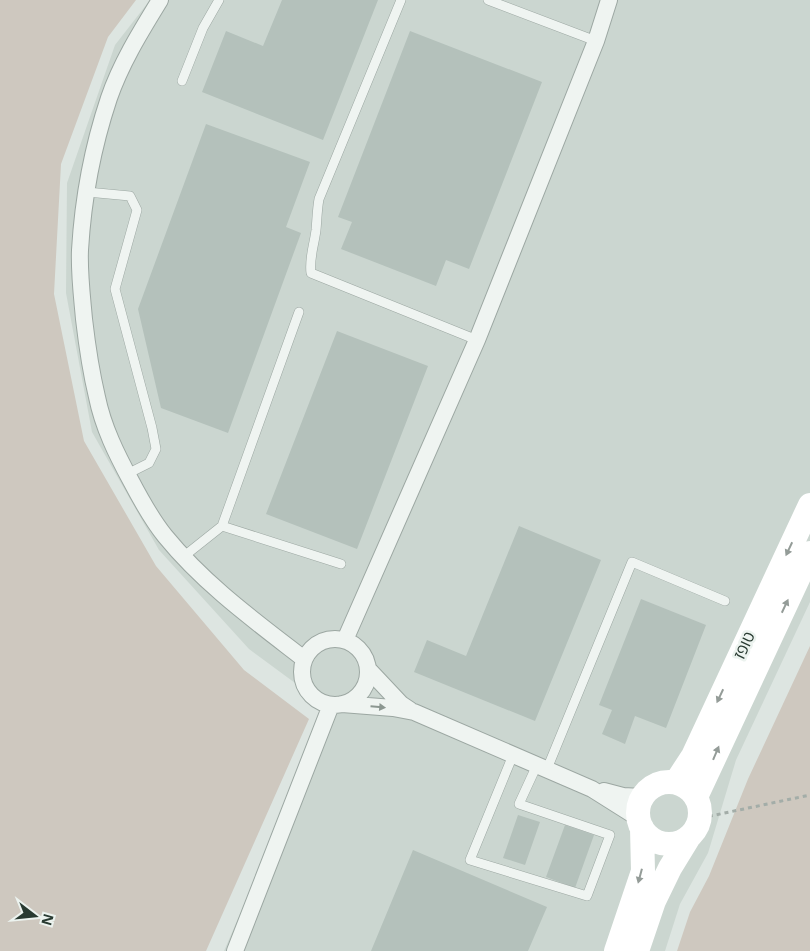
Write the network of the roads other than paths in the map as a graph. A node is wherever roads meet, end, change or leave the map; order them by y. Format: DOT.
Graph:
graph roads {
  1 [pos="160,0"];
  2 [pos="219,0"];
  3 [pos="401,0"];
  4 [pos="488,0"];
  5 [pos="609,0"];
  6 [pos="596,41"];
  7 [pos="182,81"];
  8 [pos="87,192"];
  9 [pos="299,312"];
  10 [pos="477,340"];
  11 [pos="127,474"];
  12 [pos="810,505"];
  13 [pos="222,526"];
  14 [pos="810,553"];
  15 [pos="183,557"];
  16 [pos="341,564"];
  17 [pos="726,601"];
  18 [pos="345,640"];
  19 [pos="304,659"];
  20 [pos="369,670"];
  21 [pos="336,705"];
  22 [pos="414,712"];
  23 [pos="513,754"];
  24 [pos="542,767"];
  25 [pos="676,782"];
  26 [pos="641,814"];
  27 [pos="695,818"];
  28 [pos="235,951"];
  29 [pos="616,951"];
  30 [pos="637,951"];
  1 -- 8 [label="street"];
  2 -- 7 [label="lane"];
  3 -- 10 [label="lane"];
  4 -- 6 [label="lane"];
  5 -- 6 [label="street"];
  6 -- 10 [label="street"];
  8 -- 11 [label="street"];
  8 -- 11 [label="lane"];
  9 -- 13 [label="lane"];
  10 -- 18 [label="street"];
  11 -- 15 [label="street"];
  12 -- 25 [label="street, טופז, one-way"];
  13 -- 15 [label="lane"];
  13 -- 16 [label="lane"];
  27 -- 14 [label="street, טופז, one-way"];
  15 -- 19 [label="street"];
  17 -- 24 [label="lane"];
  18 -- 19 [label="street"];
  18 -- 20 [label="street"];
  19 -- 21 [label="street"];
  20 -- 21 [label="street"];
  20 -- 22 [label="street"];
  21 -- 22 [label="street, one-way"];
  21 -- 28 [label="street"];
  22 -- 23 [label="street"];
  23 -- 24 [label="street"];
  23 -- 24 [label="lane"];
  24 -- 26 [label="street"];
  25 -- 26 [label="street"];
  25 -- 27 [label="street"];
  26 -- 27 [label="street"];
  26 -- 29 [label="street, one-way"];
  27 -- 30 [label="street, טופז"];
}
